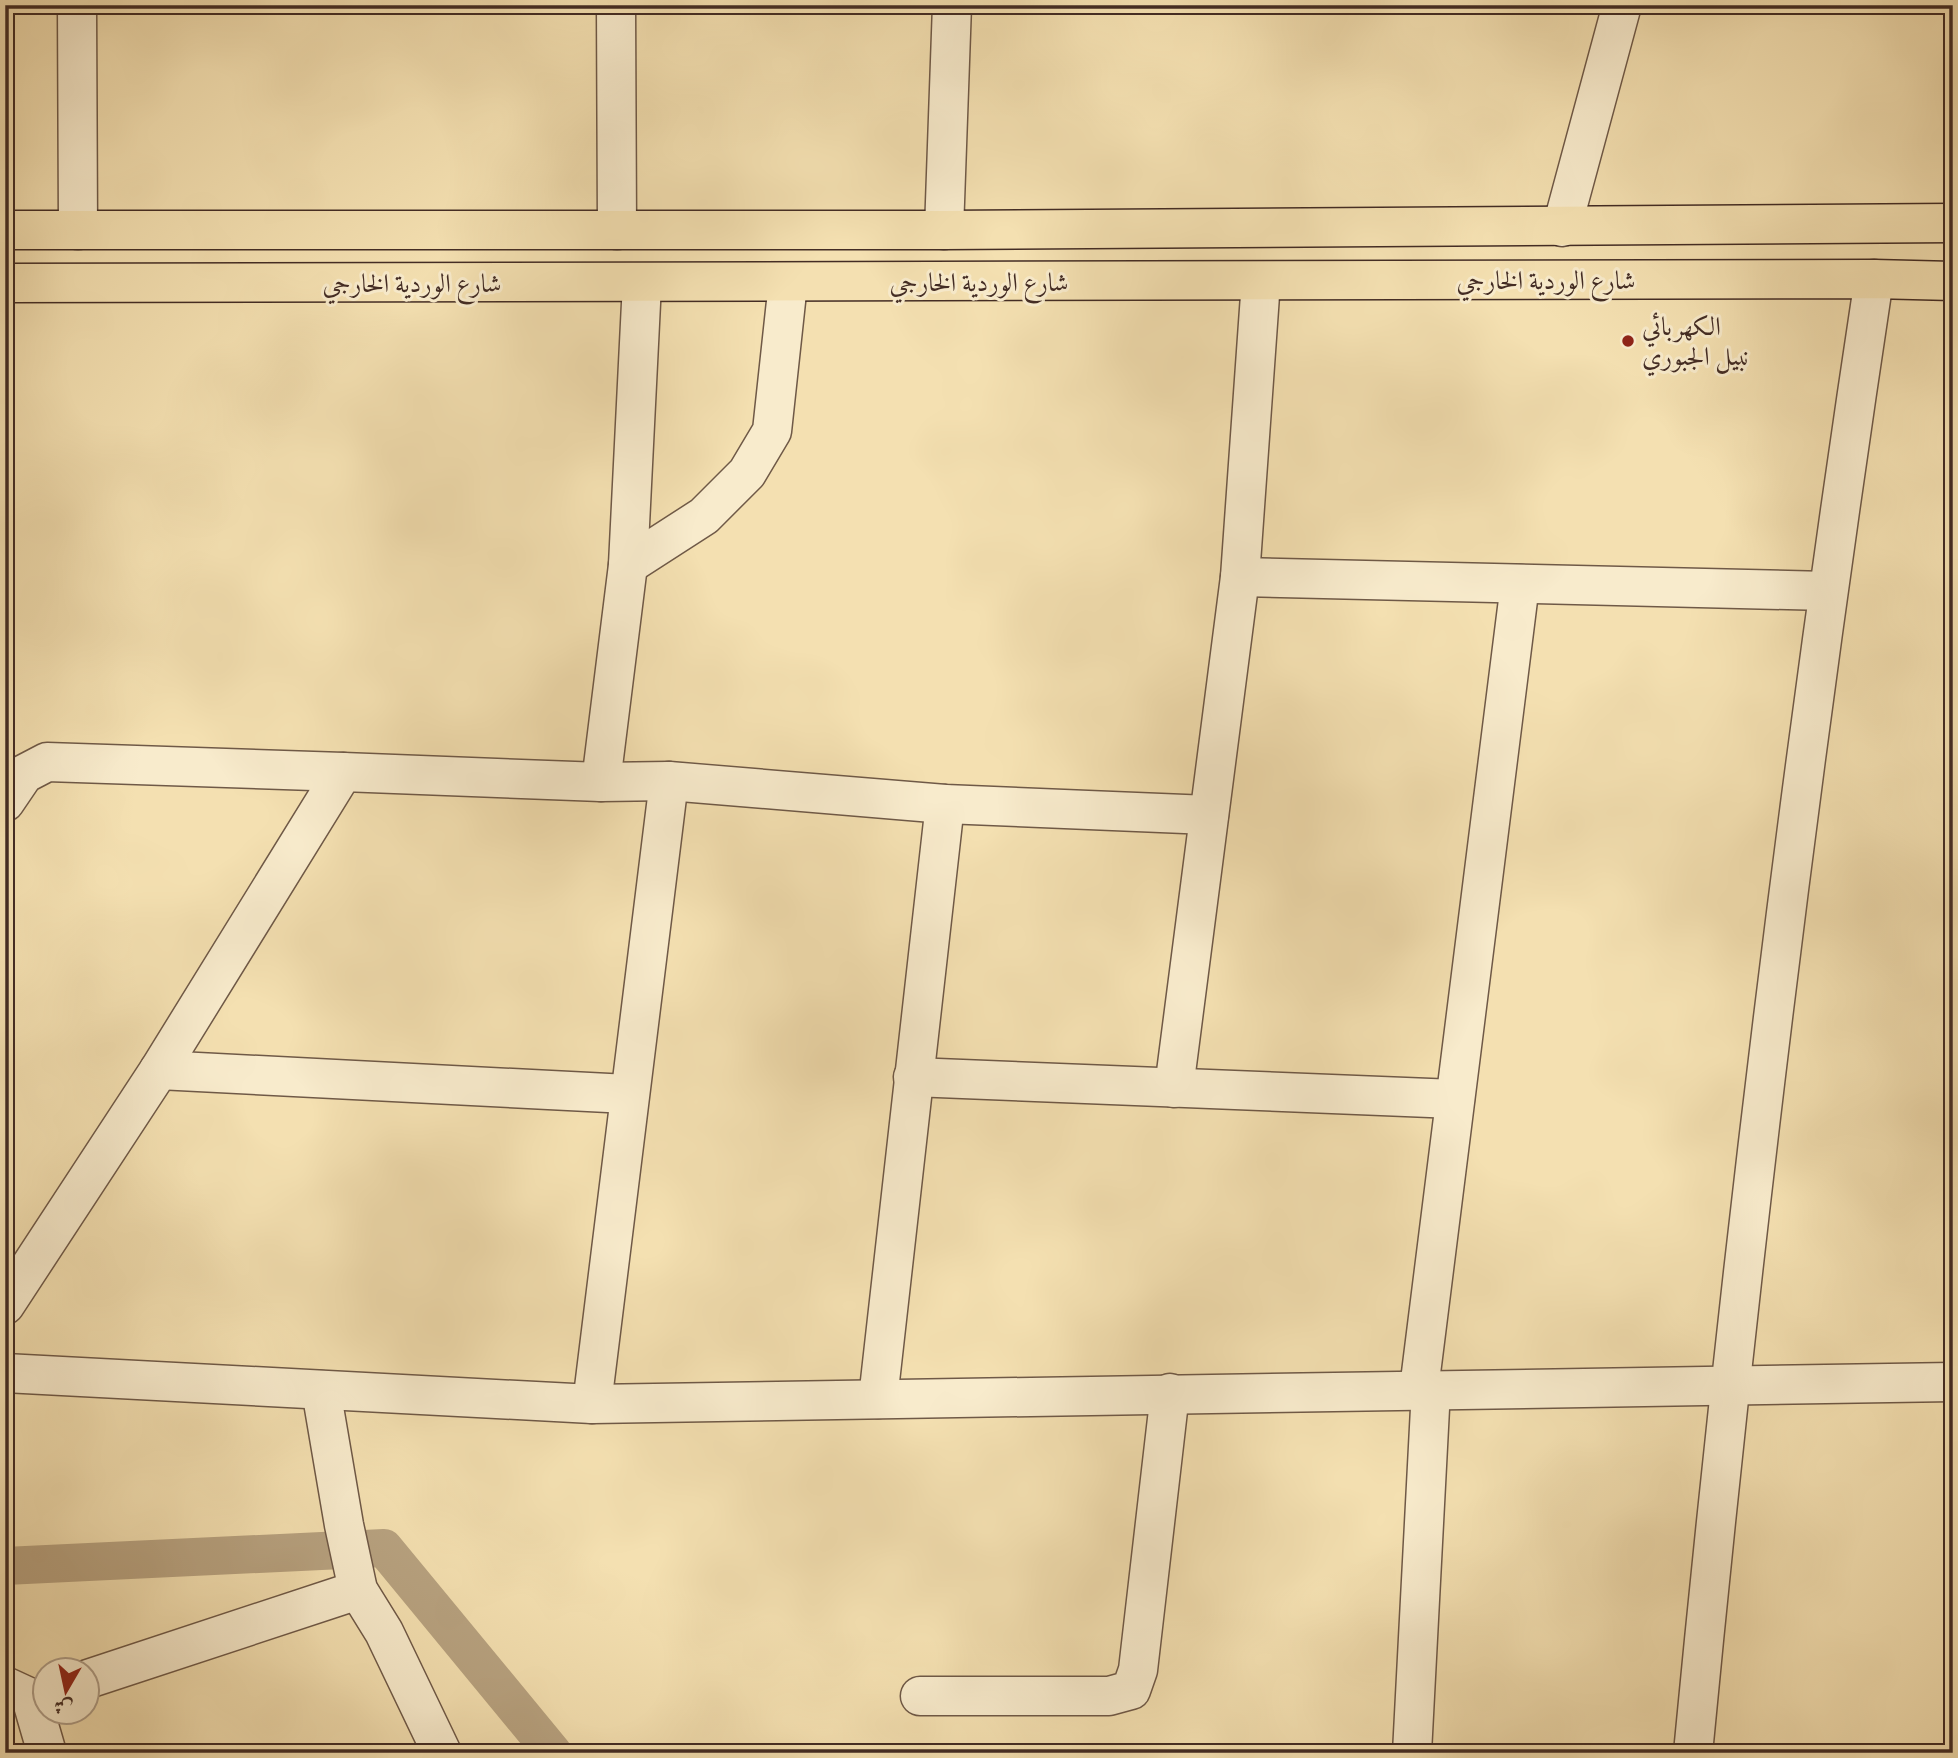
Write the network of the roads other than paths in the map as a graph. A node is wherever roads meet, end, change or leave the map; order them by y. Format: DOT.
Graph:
graph roads {
  1 [pos="77,5"];
  2 [pos="616,5"];
  3 [pos="952,5"];
  4 [pos="1622,5"];
  5 [pos="1953,223"];
  6 [pos="1562,227"];
  7 [pos="5,230"];
  8 [pos="78,230"];
  9 [pos="290,230"];
  10 [pos="514,230"];
  11 [pos="617,230"];
  12 [pos="944,230"];
  13 [pos="1874,279"];
  14 [pos="1261,281"];
  15 [pos="1953,281"];
  16 [pos="5,283"];
  17 [pos="290,283"];
  18 [pos="509,283"];
  19 [pos="642,283"];
  20 [pos="788,283"];
  21 [pos="628,565"];
  22 [pos="1240,577"];
  23 [pos="1520,584"];
  24 [pos="1827,591"];
  25 [pos="343,772"];
  26 [pos="669,781"];
  27 [pos="601,782"];
  28 [pos="5,802"];
  29 [pos="945,804"];
  30 [pos="1209,815"];
  31 [pos="159,1070"];
  32 [pos="913,1077"];
  33 [pos="1174,1088"];
  34 [pos="628,1094"];
  35 [pos="1455,1099"];
  36 [pos="5,1305"];
  37 [pos="5,1373"];
  38 [pos="1953,1382"];
  39 [pos="1728,1386"];
  40 [pos="1425,1389"];
  41 [pos="321,1390"];
  42 [pos="1170,1393"];
  43 [pos="878,1399"];
  44 [pos="592,1404"];
  45 [pos="358,1590"];
  46 [pos="102,1674"];
  47 [pos="27,1692"];
  48 [pos="920,1696"];
  49 [pos="47,1753"];
  50 [pos="442,1753"];
  51 [pos="1412,1753"];
  52 [pos="1693,1753"];
  1 -- 8 [label="street"];
  2 -- 11 [label="street"];
  3 -- 12 [label="street"];
  4 -- 6 [label="street"];
  5 -- 6 [label="main road, شارع الوردية الخارجي"];
  6 -- 12 [label="main road, شارع الوردية الخارجي"];
  7 -- 8 [label="main road, شارع الوردية الخارجي"];
  8 -- 9 [label="main road, شارع الوردية الخارجي"];
  9 -- 10 [label="main road, شارع الوردية الخارجي"];
  9 -- 17 [label="main road"];
  10 -- 11 [label="main road, شارع الوردية الخارجي"];
  10 -- 18 [label="main road"];
  11 -- 12 [label="main road, شارع الوردية الخارجي"];
  13 -- 14 [label="main road, شارع الوردية الخارجي"];
  13 -- 15 [label="main road, شارع الوردية الخارجي"];
  13 -- 24 [label="street"];
  14 -- 20 [label="main road, شارع الوردية الخارجي"];
  14 -- 22 [label="street"];
  16 -- 17 [label="main road, شارع الوردية الخارجي"];
  17 -- 18 [label="main road, شارع الوردية الخارجي"];
  18 -- 19 [label="main road, شارع الوردية الخارجي"];
  19 -- 20 [label="main road, شارع الوردية الخارجي"];
  19 -- 21 [label="street"];
  20 -- 21 [label="street"];
  21 -- 27 [label="street"];
  22 -- 23 [label="street"];
  22 -- 30 [label="street"];
  23 -- 24 [label="street"];
  23 -- 35 [label="street"];
  24 -- 39 [label="street"];
  25 -- 27 [label="street"];
  25 -- 28 [label="street"];
  25 -- 31 [label="street"];
  26 -- 27 [label="street"];
  26 -- 29 [label="street"];
  26 -- 34 [label="street"];
  29 -- 30 [label="street"];
  29 -- 32 [label="street"];
  30 -- 33 [label="street"];
  31 -- 34 [label="street"];
  31 -- 36 [label="street"];
  32 -- 33 [label="street"];
  32 -- 43 [label="street"];
  33 -- 35 [label="street"];
  34 -- 44 [label="street"];
  35 -- 40 [label="street"];
  37 -- 41 [label="street"];
  38 -- 39 [label="street"];
  39 -- 40 [label="street"];
  39 -- 52 [label="street"];
  40 -- 42 [label="street"];
  40 -- 51 [label="street"];
  41 -- 44 [label="street"];
  41 -- 45 [label="street"];
  42 -- 43 [label="street"];
  42 -- 48 [label="street"];
  43 -- 44 [label="street"];
  45 -- 46 [label="street"];
  45 -- 50 [label="street"];
  47 -- 49 [label="street"];
}
